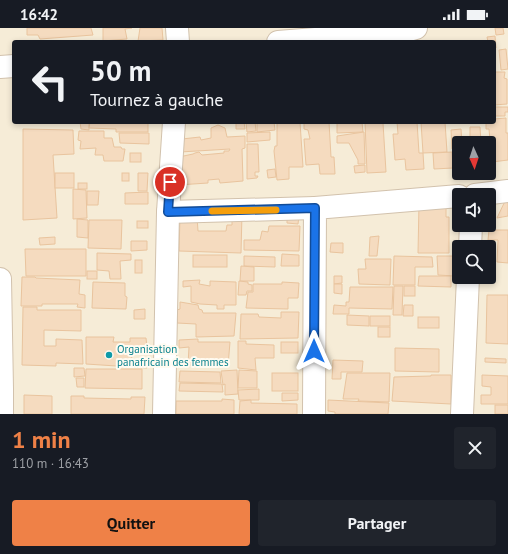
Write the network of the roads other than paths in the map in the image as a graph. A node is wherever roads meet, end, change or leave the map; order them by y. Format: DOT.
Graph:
graph roads {
  1 [pos="178,28"];
  2 [pos="407,29"];
  3 [pos="178,40"];
  4 [pos="298,40"];
  5 [pos="12,66"];
  6 [pos="0,67"];
  7 [pos="174,124"];
  8 [pos="508,191"];
  9 [pos="496,192"];
  10 [pos="452,197"];
  11 [pos="315,208"];
  12 [pos="168,212"];
  13 [pos="0,279"];
  14 [pos="468,284"];
  15 [pos="1,389"];
  16 [pos="2,414"];
  17 [pos="164,414"];
  18 [pos="314,414"];
  19 [pos="462,414"];
  1 -- 3 [label="street"];
  2 -- 4 [label="street"];
  5 -- 6 [label="street"];
  7 -- 12 [label="street"];
  8 -- 9 [label="street"];
  10 -- 11 [label="street"];
  11 -- 12 [label="street"];
  11 -- 18 [label="street"];
  12 -- 17 [label="street"];
  13 -- 15 [label="street"];
  14 -- 19 [label="street"];
  15 -- 16 [label="street"];
}
